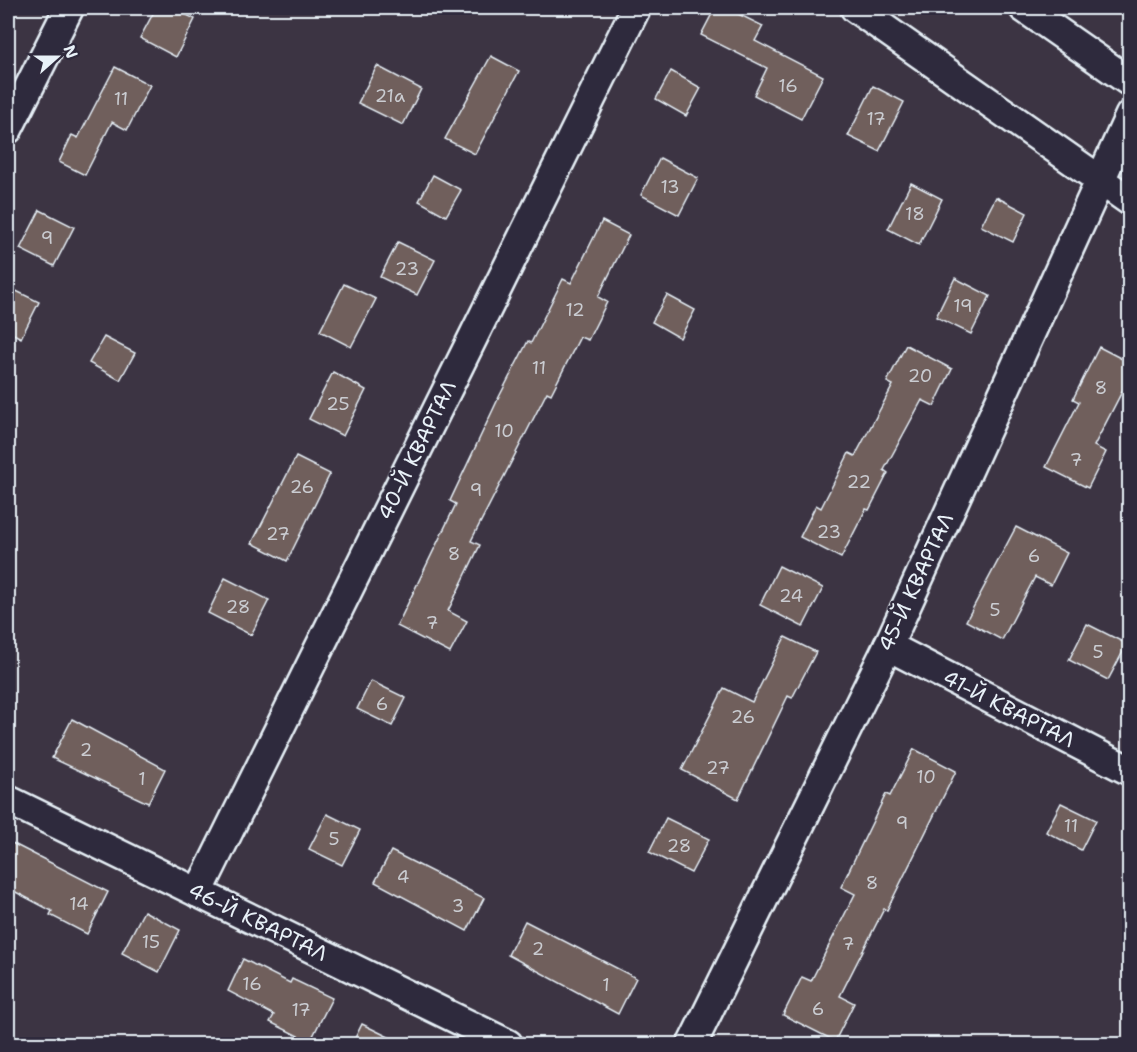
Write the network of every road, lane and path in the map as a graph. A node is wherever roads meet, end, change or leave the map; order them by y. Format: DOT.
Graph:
graph roads {
  1 [pos="69,8"];
  2 [pos="636,8"];
  3 [pos="855,8"];
  4 [pos="1024,8"];
  5 [pos="1130,82"];
  6 [pos="1130,115"];
  7 [pos="8,129"];
  8 [pos="1099,181"];
  9 [pos="1130,201"];
  10 [pos="888,646"];
  11 [pos="1130,771"];
  12 [pos="8,800"];
  13 [pos="198,893"];
  14 [pos="508,1044"];
  15 [pos="692,1044"];
  1 -- 7 [label="street"];
  2 -- 13 [label="street, 40-Й КВАРТАЛ"];
  3 -- 8 [label="street"];
  4 -- 5 [label="street"];
  6 -- 8 [label="street, 45-Й КВАРТАЛ"];
  8 -- 9 [label="street"];
  8 -- 10 [label="street, 45-Й КВАРТАЛ"];
  10 -- 11 [label="street, 41-Й КВАРТАЛ"];
  10 -- 15 [label="street, 45-Й КВАРТАЛ"];
  12 -- 13 [label="street, 46-Й КВАРТАЛ"];
  13 -- 14 [label="street, 46-Й КВАРТАЛ"];
}
